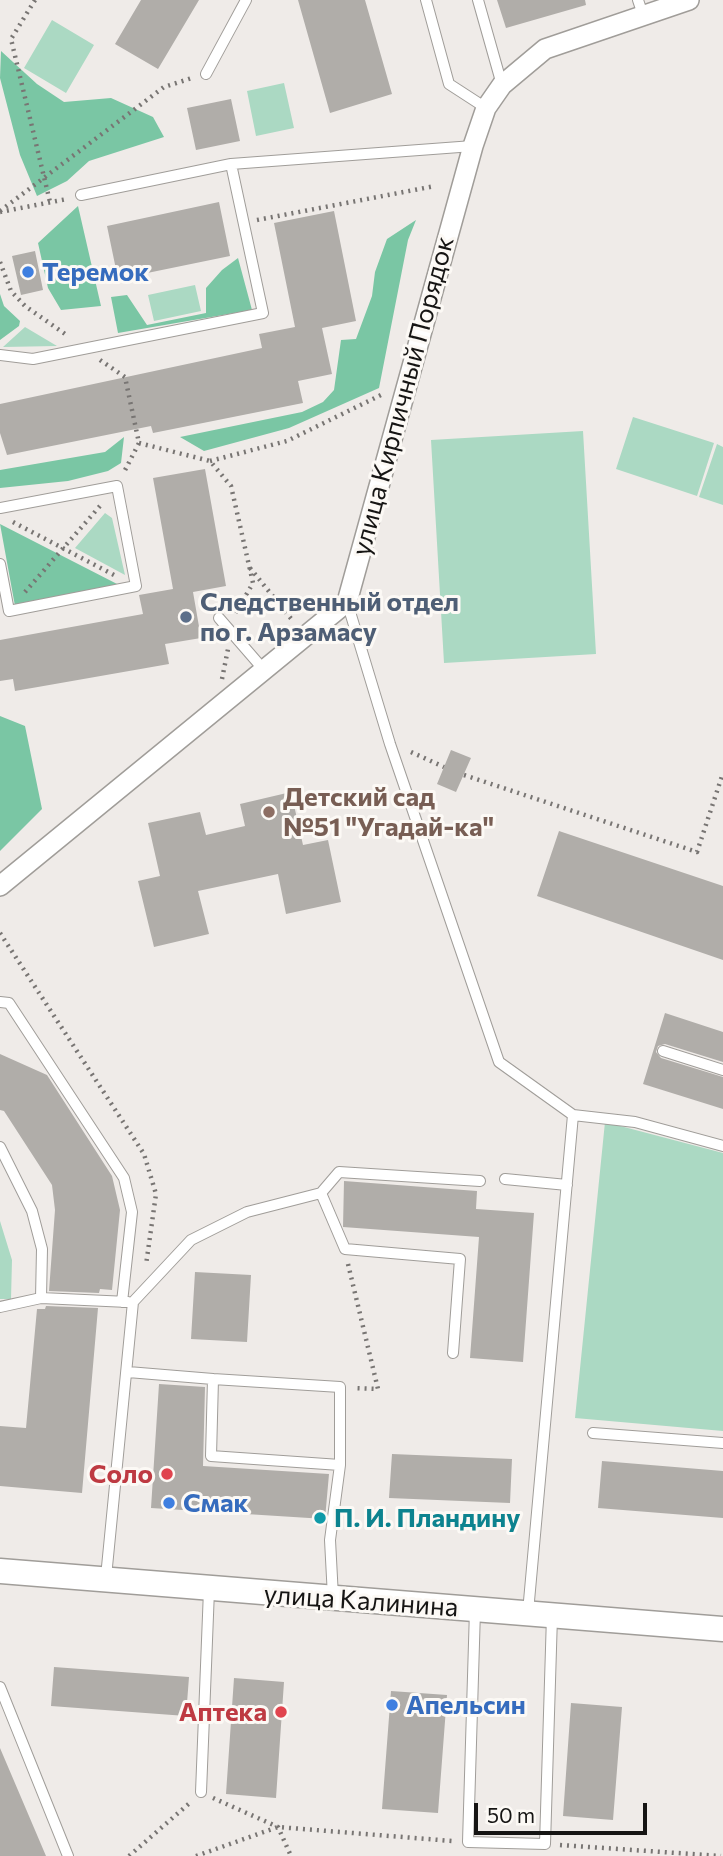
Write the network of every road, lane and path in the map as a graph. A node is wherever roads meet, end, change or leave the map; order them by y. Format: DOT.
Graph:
graph roads {
  1 [pos="35,0"];
  2 [pos="246,0"];
  3 [pos="426,0"];
  4 [pos="478,0"];
  5 [pos="689,0"];
  6 [pos="640,8"];
  7 [pos="206,74"];
  8 [pos="502,85"];
  9 [pos="486,108"];
  10 [pos="472,146"];
  11 [pos="230,164"];
  12 [pos="44,178"];
  13 [pos="435,186"];
  14 [pos="81,195"];
  15 [pos="50,202"];
  16 [pos="0,212"];
  17 [pos="243,222"];
  18 [pos="0,262"];
  19 [pos="85,350"];
  20 [pos="0,355"];
  21 [pos="384,393"];
  22 [pos="139,443"];
  23 [pos="210,461"];
  24 [pos="117,486"];
  25 [pos="0,508"];
  26 [pos="10,521"];
  27 [pos="63,548"];
  28 [pos="0,564"];
  29 [pos="249,568"];
  30 [pos="136,586"];
  31 [pos="346,602"];
  32 [pos="9,611"];
  33 [pos="219,618"];
  34 [pos="232,632"];
  35 [pos="306,636"];
  36 [pos="264,670"];
  37 [pos="219,689"];
  38 [pos="390,744"];
  39 [pos="444,766"];
  40 [pos="723,773"];
  41 [pos="464,775"];
  42 [pos="0,886"];
  43 [pos="0,1002"];
  44 [pos="663,1051"];
  45 [pos="723,1070"];
  46 [pos="573,1115"];
  47 [pos="723,1146"];
  48 [pos="0,1147"];
  49 [pos="505,1179"];
  50 [pos="480,1181"];
  51 [pos="567,1185"];
  52 [pos="321,1193"];
  53 [pos="345,1249"];
  54 [pos="41,1298"];
  55 [pos="128,1302"];
  56 [pos="0,1307"];
  57 [pos="453,1353"];
  58 [pos="128,1372"];
  59 [pos="214,1379"];
  60 [pos="340,1387"];
  61 [pos="593,1433"];
  62 [pos="723,1443"];
  63 [pos="340,1465"];
  64 [pos="0,1571"];
  65 [pos="106,1581"];
  66 [pos="209,1589"];
  67 [pos="333,1599"];
  68 [pos="475,1610"];
  69 [pos="527,1614"];
  70 [pos="552,1616"];
  71 [pos="723,1629"];
  72 [pos="0,1687"];
  73 [pos="201,1792"];
  74 [pos="278,1827"];
  75 [pos="468,1842"];
  76 [pos="545,1844"];
  77 [pos="68,1856"];
  78 [pos="130,1856"];
  79 [pos="196,1856"];
  80 [pos="290,1856"];
  81 [pos="721,1856"];
  1 -- 12 [label="path"];
  2 -- 7 [label="lane"];
  3 -- 9 [label="lane"];
  4 -- 8 [label="lane"];
  5 -- 6 [label="street, улица Кирпичный Порядок"];
  6 -- 8 [label="street, улица Кирпичный Порядок"];
  7 -- 12 [label="path"];
  8 -- 9 [label="street, улица Кирпичный Порядок"];
  9 -- 10 [label="street, улица Кирпичный Порядок"];
  10 -- 11 [label="lane"];
  10 -- 31 [label="street, улица Кирпичный Порядок"];
  11 -- 14 [label="lane"];
  11 -- 17 [label="lane"];
  12 -- 15 [label="path"];
  12 -- 16 [label="path"];
  13 -- 17 [label="path"];
  14 -- 15 [label="path"];
  15 -- 16 [label="path"];
  17 -- 19 [label="lane"];
  18 -- 19 [label="path"];
  19 -- 20 [label="lane"];
  19 -- 22 [label="path"];
  21 -- 23 [label="path"];
  22 -- 23 [label="path"];
  22 -- 24 [label="path"];
  23 -- 29 [label="path"];
  24 -- 25 [label="lane"];
  24 -- 27 [label="path"];
  24 -- 30 [label="lane"];
  26 -- 27 [label="path"];
  27 -- 30 [label="path"];
  27 -- 32 [label="path"];
  28 -- 32 [label="lane"];
  29 -- 34 [label="path"];
  29 -- 35 [label="path"];
  30 -- 32 [label="lane"];
  31 -- 35 [label="street"];
  31 -- 38 [label="lane"];
  33 -- 34 [label="lane"];
  34 -- 36 [label="lane"];
  34 -- 37 [label="path"];
  35 -- 36 [label="street"];
  36 -- 42 [label="street"];
  38 -- 39 [label="path"];
  38 -- 46 [label="lane"];
  40 -- 41 [label="path"];
  43 -- 55 [label="lane"];
  44 -- 45 [label="lane"];
  46 -- 47 [label="lane"];
  46 -- 51 [label="lane"];
  48 -- 54 [label="lane"];
  49 -- 51 [label="lane"];
  50 -- 52 [label="lane"];
  51 -- 69 [label="lane"];
  52 -- 53 [label="lane"];
  52 -- 55 [label="lane"];
  53 -- 57 [label="lane"];
  53 -- 60 [label="path"];
  54 -- 55 [label="lane"];
  54 -- 56 [label="lane"];
  55 -- 58 [label="lane"];
  58 -- 59 [label="lane"];
  58 -- 65 [label="lane"];
  59 -- 60 [label="lane"];
  59 -- 63 [label="lane"];
  60 -- 63 [label="lane"];
  61 -- 62 [label="lane"];
  63 -- 67 [label="lane"];
  64 -- 65 [label="street, улица Калинина"];
  65 -- 66 [label="street, улица Калинина"];
  66 -- 67 [label="street, улица Калинина"];
  66 -- 73 [label="lane"];
  67 -- 68 [label="street, улица Калинина"];
  68 -- 69 [label="street, улица Калинина"];
  68 -- 75 [label="lane"];
  69 -- 70 [label="street, улица Калинина"];
  70 -- 71 [label="street, улица Калинина"];
  70 -- 76 [label="lane"];
  72 -- 77 [label="lane"];
  73 -- 74 [label="path"];
  73 -- 78 [label="path"];
  74 -- 75 [label="path"];
  74 -- 79 [label="path"];
  74 -- 80 [label="path"];
  75 -- 76 [label="lane"];
  76 -- 81 [label="path"];
}
